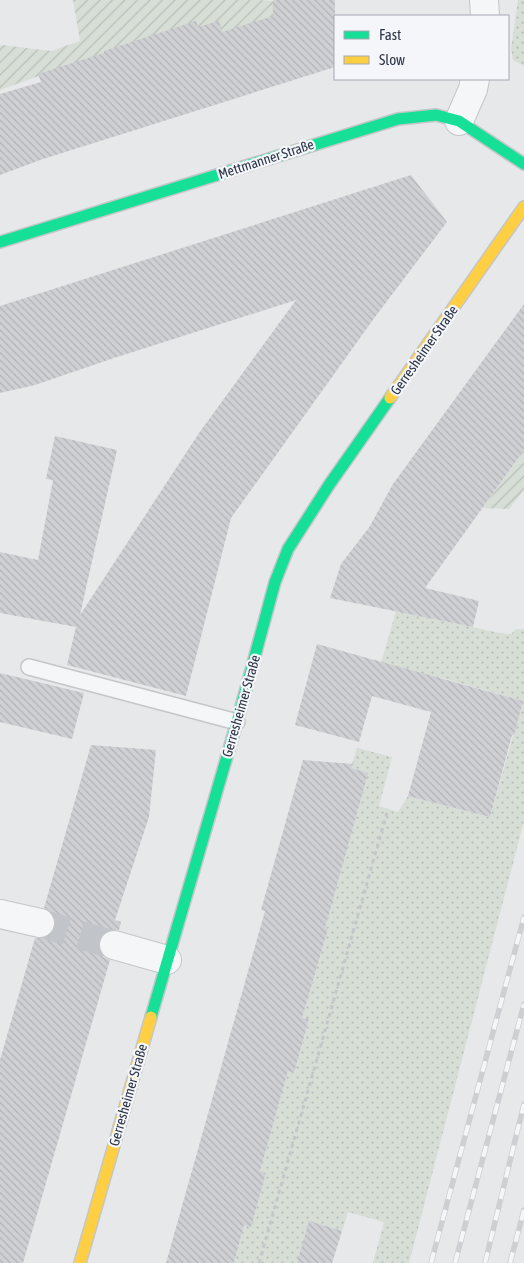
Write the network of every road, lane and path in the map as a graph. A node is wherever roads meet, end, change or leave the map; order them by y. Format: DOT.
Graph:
graph roads {
  1 [pos="484,0"];
  2 [pos="485,15"];
  3 [pos="475,80"];
  4 [pos="459,121"];
  5 [pos="524,164"];
  6 [pos="524,207"];
  7 [pos="0,242"];
  8 [pos="28,667"];
  9 [pos="236,722"];
  10 [pos="388,809"];
  11 [pos="0,914"];
  12 [pos="40,923"];
  13 [pos="114,945"];
  14 [pos="167,960"];
  15 [pos="80,1263"];
  16 [pos="259,1263"];
  1 -- 2 [label="street"];
  3 -- 4 [label="street"];
  4 -- 5 [label="street, Mettmanner Straße"];
  4 -- 7 [label="street, Mettmanner Straße"];
  6 -- 9 [label="street, Gerresheimer Straße"];
  8 -- 9 [label="lane"];
  9 -- 14 [label="street, Gerresheimer Straße"];
  10 -- 16 [label="path"];
  11 -- 12 [label="street"];
  13 -- 14 [label="street"];
  14 -- 15 [label="street, Gerresheimer Straße"];
}
